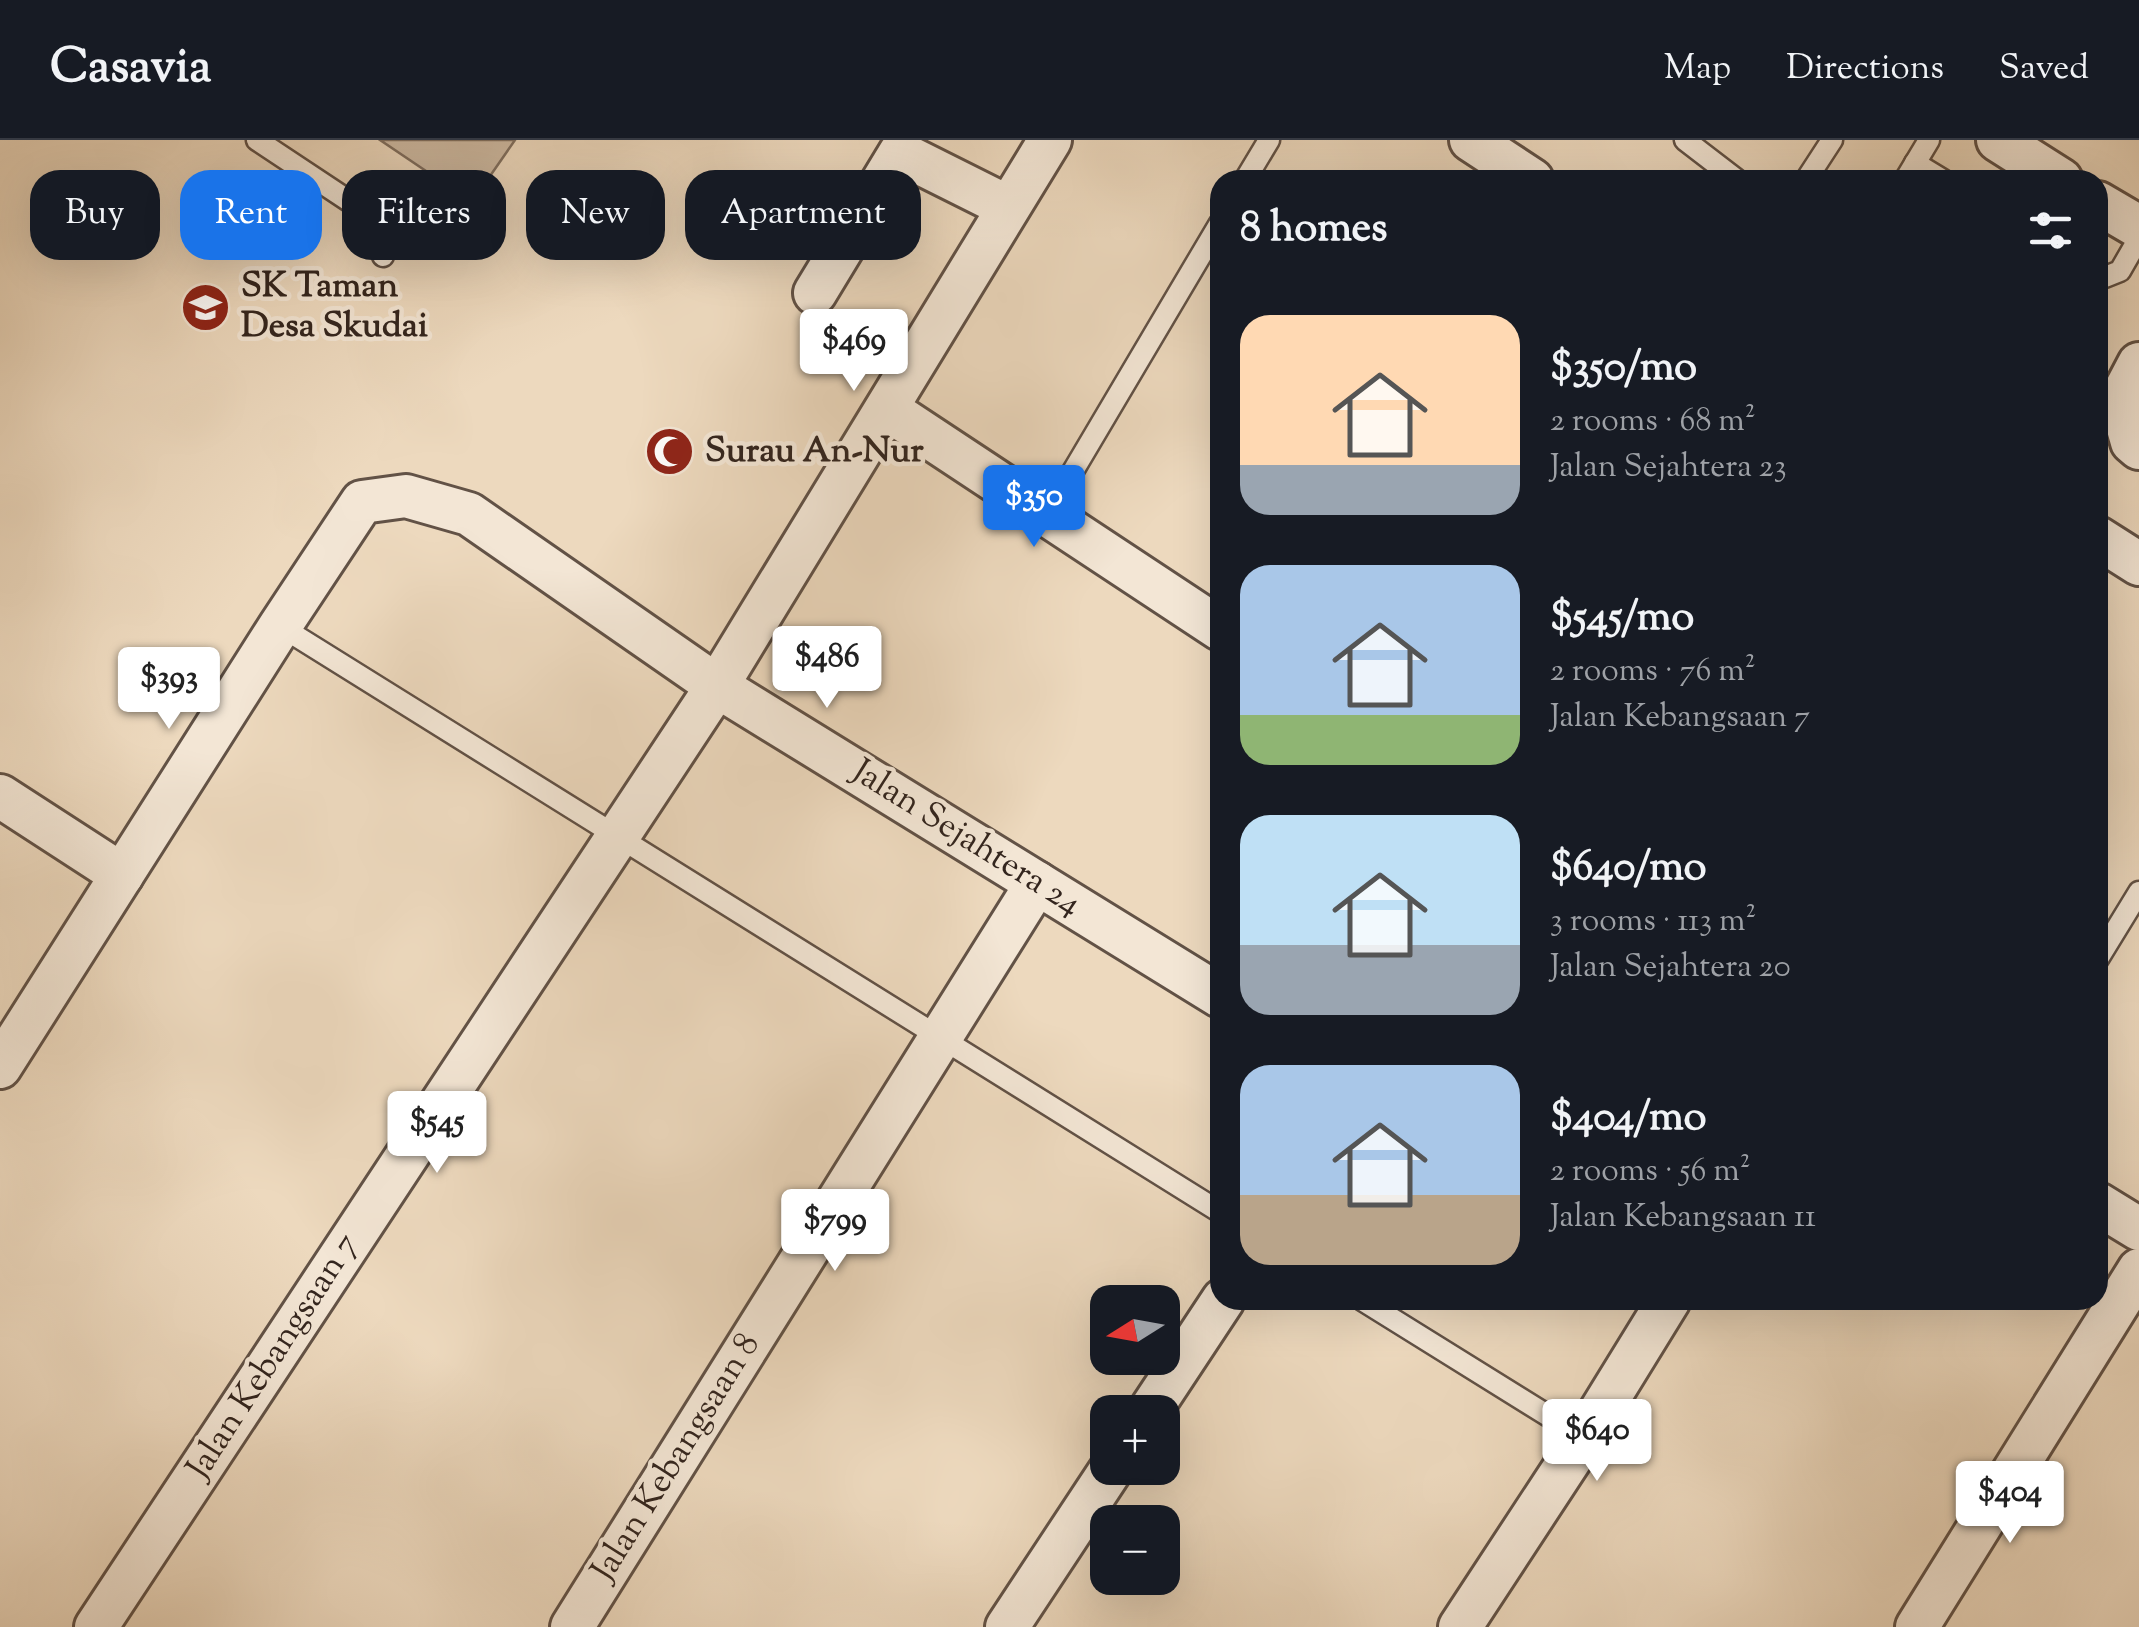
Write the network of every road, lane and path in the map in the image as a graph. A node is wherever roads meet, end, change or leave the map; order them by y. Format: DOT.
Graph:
graph roads {
  1 [pos="258,140"];
  2 [pos="1050,140"];
  3 [pos="1269,140"];
  4 [pos="1470,140"];
  5 [pos="1685,140"];
  6 [pos="1832,140"];
  7 [pos="1929,140"];
  8 [pos="1998,140"];
  9 [pos="890,146"];
  10 [pos="1252,170"];
  11 [pos="1516,170"];
  12 [pos="1725,170"];
  13 [pos="1812,170"];
  14 [pos="1911,170"];
  15 [pos="2045,170"];
  16 [pos="342,196"];
  17 [pos="1008,208"];
  18 [pos="2108,209"];
  19 [pos="2139,227"];
  20 [pos="2139,238"];
  21 [pos="1210,240"];
  22 [pos="2108,276"];
  23 [pos="815,293"];
  24 [pos="2139,364"];
  25 [pos="887,410"];
  26 [pos="2139,448"];
  27 [pos="1047,515"];
  28 [pos="2108,544"];
  29 [pos="2139,564"];
  30 [pos="1210,611"];
  31 [pos="280,626"];
  32 [pos="717,686"];
  33 [pos="0,796"];
  34 [pos="618,837"];
  35 [pos="122,876"];
  36 [pos="1037,883"];
  37 [pos="2139,892"];
  38 [pos="2108,943"];
  39 [pos="1210,990"];
  40 [pos="940,1037"];
  41 [pos="0,1067"];
  42 [pos="1210,1206"];
  43 [pos="2108,1210"];
  44 [pos="2139,1229"];
  45 [pos="2139,1270"];
  46 [pos="1216,1310"];
  47 [pos="1378,1310"];
  48 [pos="1663,1310"];
  49 [pos="1159,1395"];
  50 [pos="1584,1438"];
  51 [pos="1101,1485"];
  52 [pos="1935,1620"];
  53 [pos="96,1627"];
  54 [pos="572,1627"];
  55 [pos="1007,1627"];
  56 [pos="1460,1627"];
  1 -- 16 [label="lane"];
  2 -- 17 [label="street, Jalan Kebangsaan 7"];
  3 -- 10 [label="lane"];
  4 -- 11 [label="street"];
  5 -- 12 [label="lane"];
  6 -- 13 [label="lane"];
  7 -- 14 [label="lane"];
  8 -- 15 [label="street"];
  9 -- 17 [label="street"];
  9 -- 23 [label="street"];
  17 -- 25 [label="street, Jalan Kebangsaan 7"];
  18 -- 19 [label="street"];
  20 -- 22 [label="lane"];
  21 -- 27 [label="lane"];
  24 -- 26 [label="street"];
  25 -- 27 [label="street"];
  25 -- 32 [label="street, Jalan Kebangsaan 7"];
  27 -- 30 [label="street"];
  28 -- 29 [label="street"];
  31 -- 32 [label="street, Jalan Sejahtera 24"];
  31 -- 34 [label="lane"];
  31 -- 35 [label="street"];
  32 -- 34 [label="street, Jalan Kebangsaan 7"];
  32 -- 36 [label="street, Jalan Sejahtera 24"];
  33 -- 35 [label="street"];
  34 -- 40 [label="lane"];
  34 -- 53 [label="street, Jalan Kebangsaan 7"];
  35 -- 41 [label="street"];
  36 -- 39 [label="street, Jalan Sejahtera 24"];
  36 -- 40 [label="street, Jalan Kebangsaan 8"];
  37 -- 38 [label="lane"];
  40 -- 42 [label="lane"];
  40 -- 54 [label="street, Jalan Kebangsaan 8"];
  43 -- 44 [label="street"];
  45 -- 52 [label="street"];
  46 -- 49 [label="street"];
  47 -- 50 [label="lane"];
  48 -- 50 [label="street"];
  50 -- 56 [label="street"];
  51 -- 55 [label="street"];
}
